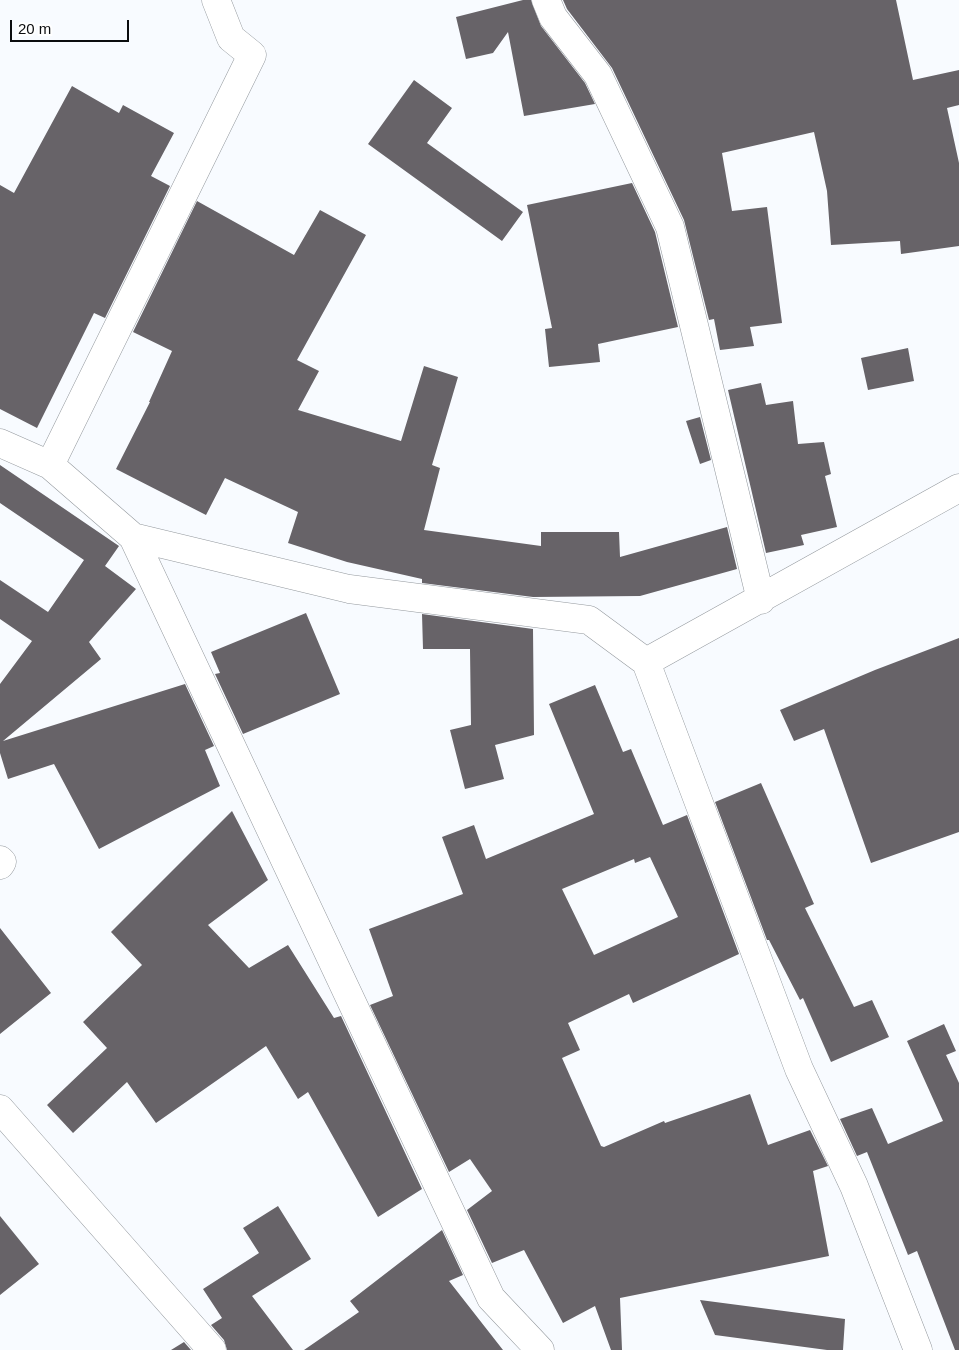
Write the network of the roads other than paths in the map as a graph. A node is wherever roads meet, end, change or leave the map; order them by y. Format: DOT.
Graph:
graph roads {
  1 [pos="216,0"];
  2 [pos="546,0"];
  3 [pos="0,443"];
  4 [pos="50,465"];
  5 [pos="959,488"];
  6 [pos="133,537"];
  7 [pos="761,600"];
  8 [pos="646,662"];
  9 [pos="0,860"];
  10 [pos="0,865"];
  11 [pos="0,1109"];
  12 [pos="212,1350"];
  13 [pos="540,1350"];
  14 [pos="918,1350"];
  1 -- 4 [label="street"];
  2 -- 7 [label="street"];
  3 -- 4 [label="street"];
  4 -- 6 [label="street"];
  5 -- 7 [label="street"];
  6 -- 8 [label="street"];
  6 -- 13 [label="street"];
  7 -- 8 [label="street"];
  8 -- 14 [label="street"];
  9 -- 10 [label="street"];
  11 -- 12 [label="street"];
}
